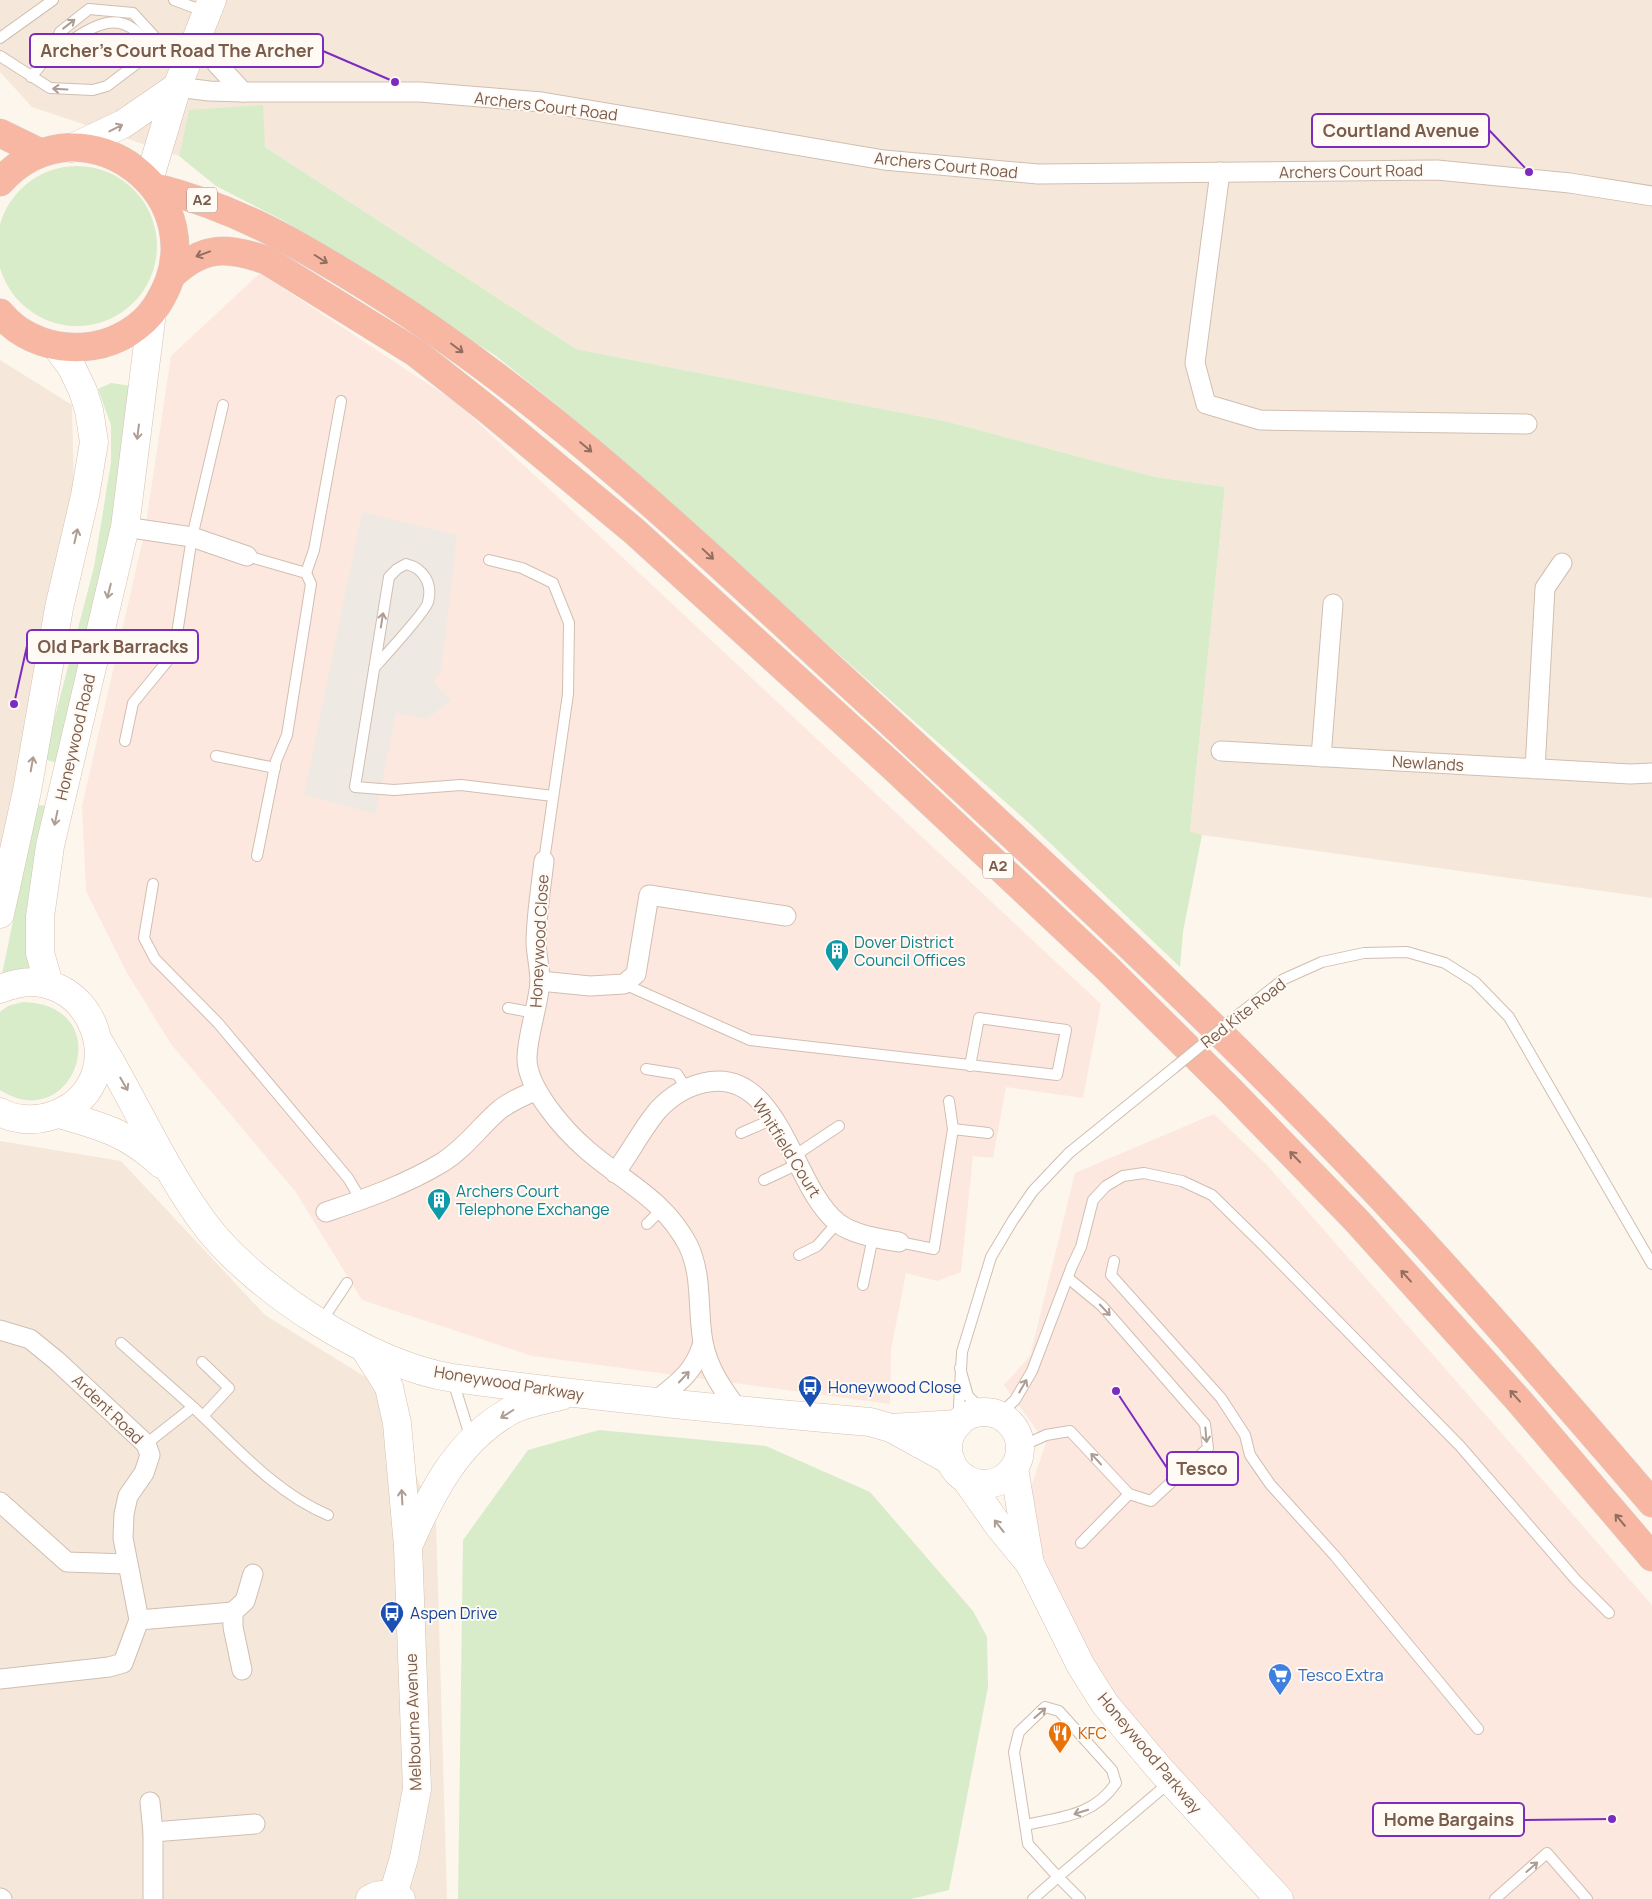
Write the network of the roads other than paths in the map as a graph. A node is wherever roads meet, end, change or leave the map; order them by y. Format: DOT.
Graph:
graph roads {
  1 [pos="53,0"];
  2 [pos="174,0"];
  3 [pos="210,6"];
  4 [pos="0,38"];
  5 [pos="198,38"];
  6 [pos="0,56"];
  7 [pos="31,77"];
  8 [pos="176,87"];
  9 [pos="244,92"];
  10 [pos="0,133"];
  11 [pos="72,148"];
  12 [pos="41,153"];
  13 [pos="1220,172"];
  14 [pos="0,182"];
  15 [pos="152,183"];
  16 [pos="1652,196"];
  17 [pos="172,275"];
  18 [pos="152,312"];
  19 [pos="0,313"];
  20 [pos="56,346"];
  21 [pos="341,401"];
  22 [pos="223,405"];
  23 [pos="1527,424"];
  24 [pos="125,527"];
  25 [pos="192,537"];
  26 [pos="247,556"];
  27 [pos="489,560"];
  28 [pos="1562,563"];
  29 [pos="306,572"];
  30 [pos="1333,604"];
  31 [pos="374,668"];
  32 [pos="125,742"];
  33 [pos="1221,751"];
  34 [pos="216,756"];
  35 [pos="1321,757"];
  36 [pos="275,768"];
  37 [pos="1535,769"];
  38 [pos="1652,773"];
  39 [pos="553,796"];
  40 [pos="257,856"];
  41 [pos="544,861"];
  42 [pos="153,884"];
  43 [pos="0,914"];
  44 [pos="786,916"];
  45 [pos="540,981"];
  46 [pos="49,984"];
  47 [pos="624,984"];
  48 [pos="0,989"];
  49 [pos="508,1008"];
  50 [pos="535,1013"];
  51 [pos="99,1042"];
  52 [pos="970,1066"];
  53 [pos="646,1069"];
  54 [pos="686,1088"];
  55 [pos="537,1090"];
  56 [pos="949,1101"];
  57 [pos="0,1112"];
  58 [pos="59,1114"];
  59 [pos="773,1119"];
  60 [pos="839,1126"];
  61 [pos="953,1129"];
  62 [pos="741,1133"];
  63 [pos="988,1133"];
  64 [pos="796,1160"];
  65 [pos="170,1172"];
  66 [pos="615,1173"];
  67 [pos="764,1180"];
  68 [pos="361,1200"];
  69 [pos="663,1208"];
  70 [pos="326,1212"];
  71 [pos="837,1222"];
  72 [pos="648,1224"];
  73 [pos="873,1237"];
  74 [pos="900,1242"];
  75 [pos="799,1255"];
  76 [pos="1114,1261"];
  77 [pos="1652,1264"];
  78 [pos="1068,1278"];
  79 [pos="347,1283"];
  80 [pos="863,1285"];
  81 [pos="320,1323"];
  82 [pos="0,1330"];
  83 [pos="703,1342"];
  84 [pos="121,1343"];
  85 [pos="365,1349"];
  86 [pos="202,1362"];
  87 [pos="960,1368"];
  88 [pos="452,1378"];
  89 [pos="570,1393"];
  90 [pos="654,1402"];
  91 [pos="193,1406"];
  92 [pos="739,1411"];
  93 [pos="987,1412"];
  94 [pos="203,1416"];
  95 [pos="958,1424"];
  96 [pos="891,1428"];
  97 [pos="471,1440"];
  98 [pos="146,1444"];
  99 [pos="1017,1458"];
  100 [pos="958,1470"];
  101 [pos="1129,1494"];
  102 [pos="0,1502"];
  103 [pos="1652,1503"];
  104 [pos="328,1515"];
  105 [pos="1082,1543"];
  106 [pos="408,1546"];
  107 [pos="1652,1557"];
  108 [pos="127,1564"];
  109 [pos="1030,1564"];
  110 [pos="253,1574"];
  111 [pos="233,1612"];
  112 [pos="1609,1613"];
  113 [pos="139,1620"];
  114 [pos="242,1670"];
  115 [pos="0,1679"];
  116 [pos="1478,1729"];
  117 [pos="1171,1781"];
  118 [pos="150,1802"];
  119 [pos="255,1824"];
  120 [pos="1025,1825"];
  121 [pos="152,1832"];
  122 [pos="1058,1877"];
  123 [pos="388,1898"];
  124 [pos="153,1899"];
  125 [pos="1034,1899"];
  126 [pos="1080,1899"];
  127 [pos="1279,1899"];
  128 [pos="1495,1899"];
  129 [pos="1587,1899"];
  1 -- 4 [label="lane"];
  2 -- 3 [label="lane"];
  3 -- 5 [label="street"];
  5 -- 8 [label="street"];
  5 -- 9 [label="street"];
  6 -- 7 [label="lane"];
  7 -- 7 [label="lane, one-way"];
  8 -- 9 [label="street, Archers Court Road"];
  11 -- 8 [label="street, one-way"];
  8 -- 15 [label="street"];
  9 -- 13 [label="street, Archers Court Road"];
  10 -- 12 [label="highway"];
  11 -- 12 [label="highway"];
  11 -- 15 [label="highway"];
  12 -- 14 [label="highway"];
  13 -- 16 [label="street, Archers Court Road"];
  13 -- 23 [label="street"];
  15 -- 17 [label="highway"];
  15 -- 103 [label="highway, A2, one-way"];
  17 -- 18 [label="highway"];
  107 -- 17 [label="highway, A2, one-way"];
  18 -- 20 [label="highway"];
  18 -- 24 [label="street, Honeywood Road, one-way"];
  19 -- 20 [label="highway"];
  43 -- 20 [label="street, one-way"];
  21 -- 29 [label="lane"];
  22 -- 25 [label="lane"];
  24 -- 25 [label="street"];
  24 -- 46 [label="street, Honeywood Road, one-way"];
  25 -- 26 [label="street"];
  25 -- 32 [label="lane"];
  26 -- 29 [label="lane"];
  27 -- 39 [label="lane"];
  28 -- 37 [label="street"];
  29 -- 36 [label="lane"];
  30 -- 35 [label="street"];
  31 -- 31 [label="lane, one-way"];
  31 -- 39 [label="lane"];
  33 -- 35 [label="street, Newlands"];
  34 -- 36 [label="lane"];
  35 -- 37 [label="street, Newlands"];
  36 -- 40 [label="lane"];
  37 -- 38 [label="street, Newlands"];
  39 -- 41 [label="lane"];
  41 -- 45 [label="street, Honeywood Close"];
  42 -- 68 [label="lane"];
  44 -- 47 [label="street"];
  45 -- 47 [label="street"];
  45 -- 50 [label="street, Honeywood Close"];
  46 -- 48 [label="street"];
  46 -- 51 [label="street"];
  47 -- 52 [label="lane"];
  49 -- 50 [label="lane"];
  50 -- 55 [label="street, Honeywood Close"];
  51 -- 58 [label="street"];
  51 -- 65 [label="street, Honeywood Parkway, one-way"];
  52 -- 52 [label="lane"];
  53 -- 54 [label="lane"];
  54 -- 59 [label="street, Whitfield Court"];
  54 -- 66 [label="street, Whitfield Court"];
  55 -- 66 [label="street, Honeywood Close"];
  55 -- 68 [label="street"];
  56 -- 61 [label="lane"];
  57 -- 58 [label="street"];
  58 -- 65 [label="street, Honeywood Parkway"];
  59 -- 62 [label="lane"];
  59 -- 64 [label="street, Whitfield Court"];
  60 -- 64 [label="lane"];
  61 -- 63 [label="lane"];
  61 -- 74 [label="lane"];
  64 -- 67 [label="lane"];
  64 -- 71 [label="street, Whitfield Court"];
  65 -- 81 [label="street, Honeywood Parkway"];
  66 -- 69 [label="street, Honeywood Close"];
  68 -- 70 [label="street"];
  69 -- 72 [label="lane"];
  69 -- 83 [label="street, Honeywood Close"];
  71 -- 73 [label="street, Whitfield Court"];
  71 -- 75 [label="lane"];
  73 -- 74 [label="street, Whitfield Court"];
  73 -- 80 [label="lane"];
  76 -- 116 [label="lane"];
  77 -- 87 [label="lane, Red Kite Road, bridge"];
  93 -- 78 [label="lane, one-way"];
  78 -- 101 [label="lane, one-way"];
  78 -- 112 [label="lane"];
  79 -- 81 [label="lane"];
  81 -- 85 [label="street, Honeywood Parkway"];
  82 -- 98 [label="street, Ardent Road"];
  90 -- 83 [label="street, Honeywood Close, one-way"];
  83 -- 92 [label="street, Honeywood Close"];
  84 -- 91 [label="lane"];
  85 -- 88 [label="street, Honeywood Parkway"];
  106 -- 85 [label="street, Melbourne Avenue, one-way"];
  86 -- 94 [label="lane"];
  87 -- 93 [label="lane, Red Kite Road"];
  87 -- 95 [label="lane, Red Kite Road"];
  88 -- 89 [label="street, Honeywood Parkway"];
  88 -- 97 [label="lane"];
  89 -- 90 [label="street, Honeywood Parkway"];
  89 -- 97 [label="street, Melbourne Avenue, one-way"];
  90 -- 92 [label="street, Honeywood Parkway"];
  91 -- 94 [label="lane"];
  91 -- 98 [label="lane"];
  92 -- 96 [label="street, Honeywood Parkway"];
  93 -- 95 [label="street"];
  93 -- 99 [label="street"];
  94 -- 104 [label="lane"];
  95 -- 96 [label="street, Honeywood Parkway"];
  95 -- 100 [label="street"];
  96 -- 100 [label="street, Honeywood Parkway"];
  97 -- 106 [label="street, Melbourne Avenue"];
  98 -- 108 [label="street, Ardent Road"];
  99 -- 100 [label="street"];
  101 -- 99 [label="lane, one-way"];
  99 -- 109 [label="street, Honeywood Parkway"];
  109 -- 100 [label="street, Honeywood Parkway, one-way"];
  101 -- 105 [label="lane"];
  102 -- 108 [label="street"];
  106 -- 123 [label="street, Melbourne Avenue"];
  108 -- 113 [label="street, Ardent Road"];
  109 -- 117 [label="street, Honeywood Parkway"];
  110 -- 111 [label="street"];
  111 -- 113 [label="street"];
  111 -- 114 [label="street"];
  113 -- 115 [label="street"];
  117 -- 122 [label="lane"];
  117 -- 127 [label="street, Honeywood Parkway"];
  118 -- 121 [label="street"];
  119 -- 121 [label="street"];
  120 -- 120 [label="lane, one-way"];
  120 -- 122 [label="lane"];
  121 -- 124 [label="street"];
  122 -- 125 [label="lane"];
  122 -- 126 [label="lane"];
  128 -- 129 [label="lane, one-way"];
}
